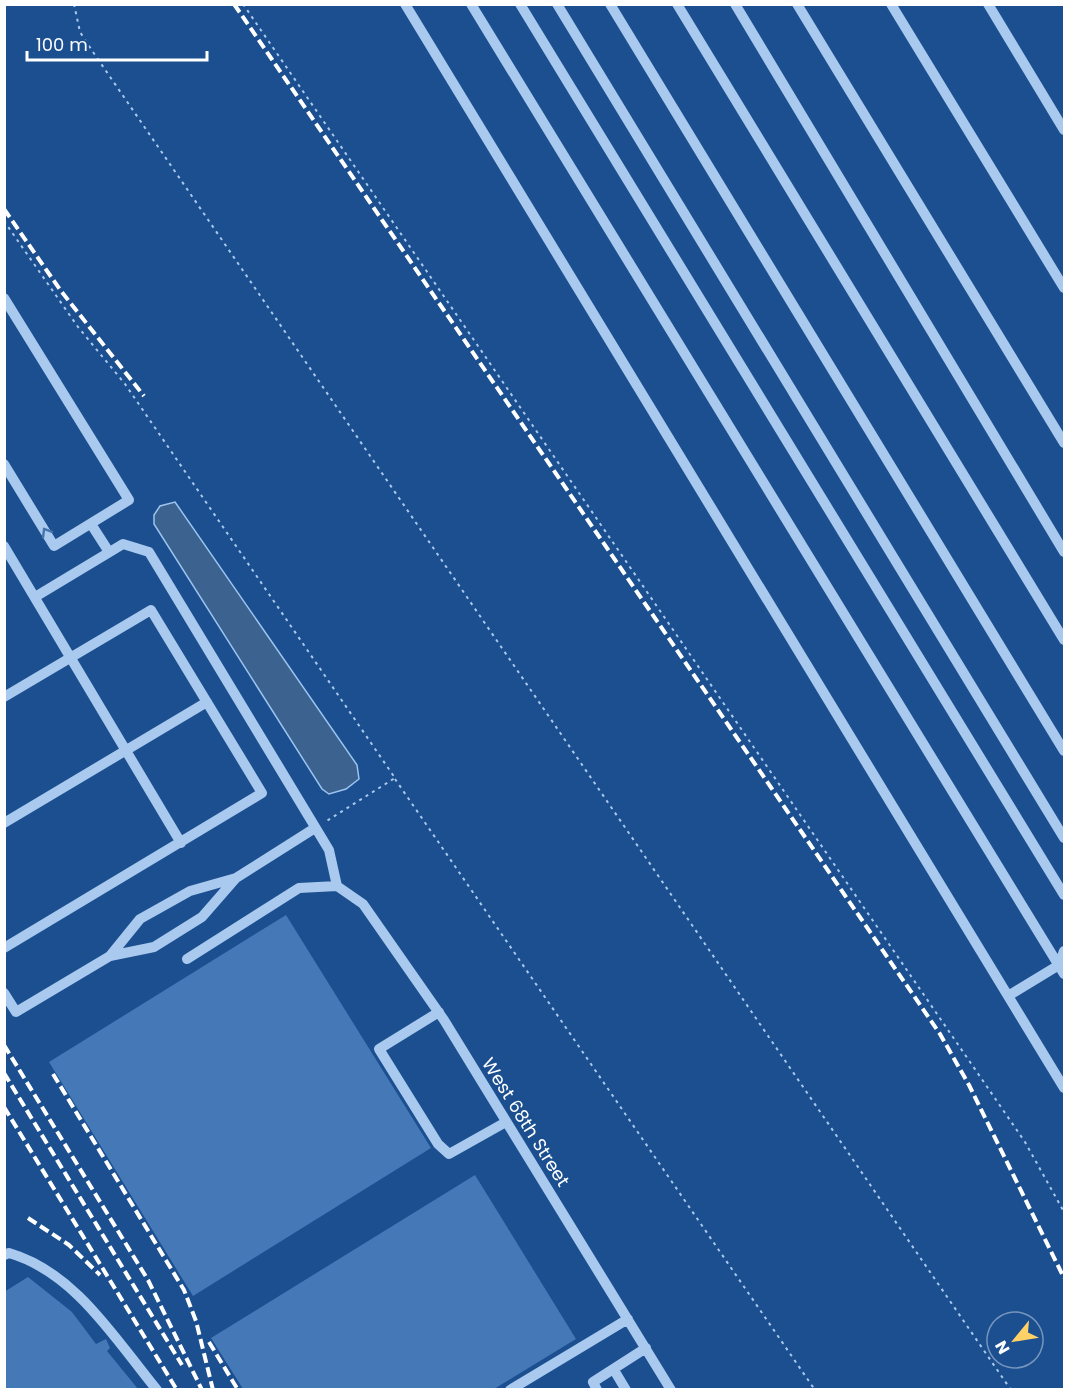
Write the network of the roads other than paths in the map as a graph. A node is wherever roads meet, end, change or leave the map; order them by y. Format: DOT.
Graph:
graph roads {
  1 [pos="405,4"];
  2 [pos="471,4"];
  3 [pos="520,4"];
  4 [pos="556,4"];
  5 [pos="610,4"];
  6 [pos="677,4"];
  7 [pos="735,4"];
  8 [pos="797,4"];
  9 [pos="891,4"];
  10 [pos="988,4"];
  11 [pos="1065,130"];
  12 [pos="1065,288"];
  13 [pos="4,298"];
  14 [pos="1065,443"];
  15 [pos="4,464"];
  16 [pos="91,524"];
  17 [pos="4,546"];
  18 [pos="109,552"];
  19 [pos="1065,552"];
  20 [pos="35,597"];
  21 [pos="1065,640"];
  22 [pos="71,659"];
  23 [pos="4,697"];
  24 [pos="207,702"];
  25 [pos="125,751"];
  26 [pos="1065,751"];
  27 [pos="4,824"];
  28 [pos="315,828"];
  29 [pos="1065,838"];
  30 [pos="180,843"];
  31 [pos="236,878"];
  32 [pos="1061,881"];
  33 [pos="337,886"];
  34 [pos="1065,895"];
  35 [pos="4,948"];
  36 [pos="1065,951"];
  37 [pos="110,956"];
  38 [pos="187,959"];
  39 [pos="1062,970"];
  40 [pos="4,993"];
  41 [pos="1008,996"];
  42 [pos="439,1012"];
  43 [pos="1065,1088"];
  44 [pos="506,1122"];
  45 [pos="4,1256"];
  46 [pos="628,1319"];
  47 [pos="646,1348"];
  48 [pos="614,1370"];
  49 [pos="157,1389"];
  50 [pos="510,1389"];
  51 [pos="597,1389"];
  52 [pos="626,1389"];
  53 [pos="671,1389"];
  1 -- 41 [label="street"];
  2 -- 39 [label="street"];
  3 -- 32 [label="street"];
  4 -- 29 [label="street"];
  5 -- 26 [label="street"];
  6 -- 21 [label="street"];
  7 -- 19 [label="street"];
  8 -- 14 [label="street"];
  9 -- 12 [label="street"];
  10 -- 11 [label="street"];
  13 -- 16 [label="street"];
  16 -- 15 [label="street, one-way"];
  16 -- 18 [label="street"];
  17 -- 20 [label="street"];
  18 -- 20 [label="street"];
  18 -- 28 [label="street"];
  20 -- 22 [label="street"];
  22 -- 23 [label="street"];
  22 -- 24 [label="street"];
  22 -- 25 [label="street"];
  24 -- 25 [label="street"];
  24 -- 30 [label="street"];
  25 -- 27 [label="street"];
  25 -- 30 [label="street"];
  28 -- 31 [label="street"];
  28 -- 33 [label="street"];
  30 -- 35 [label="street"];
  31 -- 37 [label="street"];
  31 -- 37 [label="street"];
  32 -- 34 [label="street"];
  33 -- 38 [label="street"];
  33 -- 42 [label="street, West 68th Street"];
  36 -- 39 [label="street"];
  37 -- 40 [label="street"];
  39 -- 41 [label="street"];
  41 -- 43 [label="street"];
  42 -- 44 [label="street, West 68th Street"];
  42 -- 44 [label="street"];
  44 -- 46 [label="street, West 68th Street"];
  45 -- 49 [label="street"];
  46 -- 47 [label="street, West 68th Street"];
  46 -- 50 [label="street"];
  47 -- 48 [label="street"];
  47 -- 53 [label="street, West 68th Street"];
  48 -- 51 [label="street"];
  48 -- 52 [label="street"];
}
